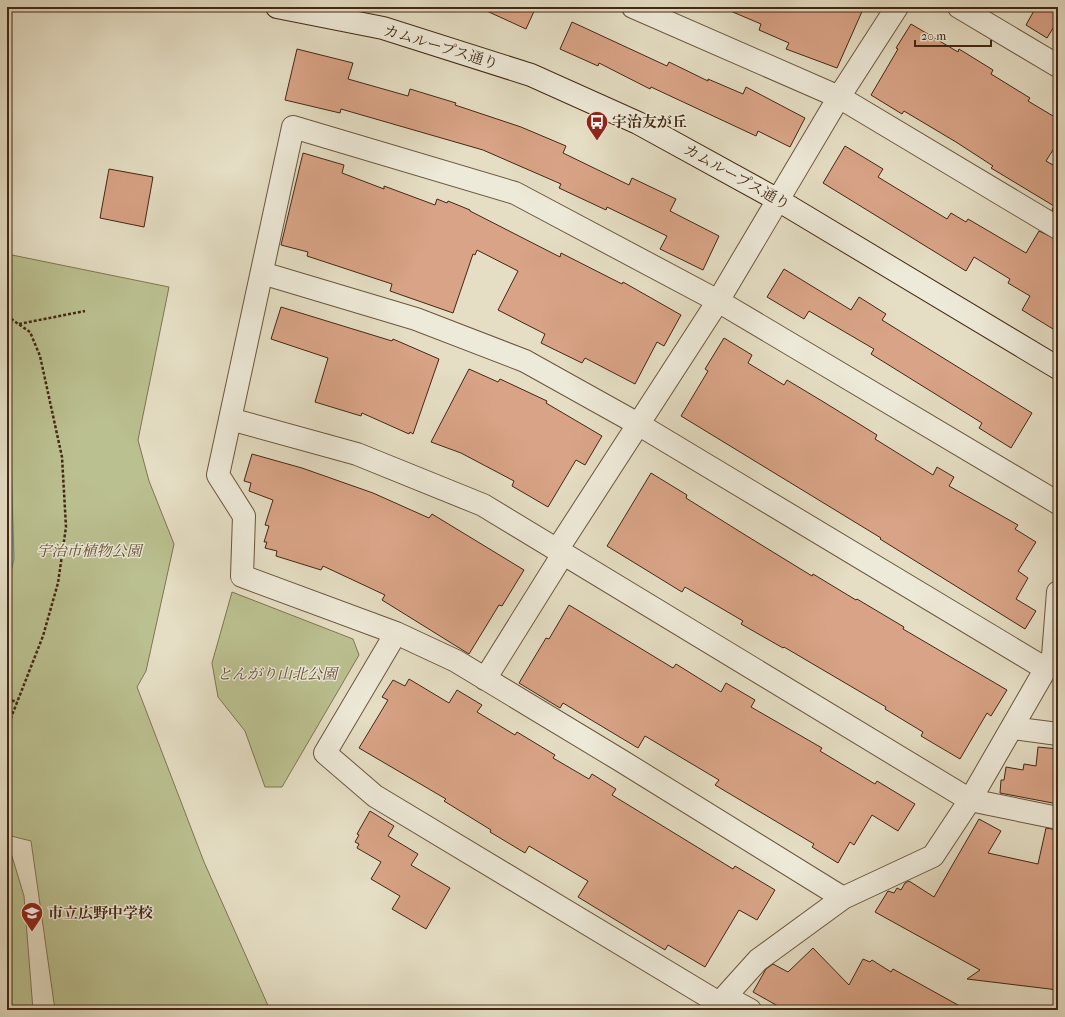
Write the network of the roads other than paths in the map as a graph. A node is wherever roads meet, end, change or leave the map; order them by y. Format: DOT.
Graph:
graph roads {
  1 [pos="277,7"];
  2 [pos="633,7"];
  3 [pos="896,7"];
  4 [pos="959,7"];
  5 [pos="1058,66"];
  6 [pos="840,97"];
  7 [pos="778,200"];
  8 [pos="1058,228"];
  9 [pos="262,273"];
  10 [pos="718,301"];
  11 [pos="1058,368"];
  12 [pos="230,419"];
  13 [pos="638,424"];
  14 [pos="1058,503"];
  15 [pos="560,552"];
  16 [pos="1058,592"];
  17 [pos="396,633"];
  18 [pos="1046,669"];
  19 [pos="484,679"];
  20 [pos="1012,728"];
  21 [pos="1058,734"];
  22 [pos="970,800"];
  23 [pos="1058,818"];
  24 [pos="843,898"];
  25 [pos="720,1003"];
  26 [pos="750,1010"];
  1 -- 7 [label="street, カムループス通り"];
  2 -- 6 [label="street"];
  3 -- 6 [label="street"];
  4 -- 5 [label="street"];
  6 -- 7 [label="street"];
  6 -- 8 [label="street"];
  7 -- 10 [label="street"];
  7 -- 11 [label="street, カムループス通り"];
  9 -- 10 [label="street"];
  9 -- 12 [label="street"];
  9 -- 13 [label="street"];
  10 -- 13 [label="street"];
  10 -- 14 [label="street"];
  12 -- 15 [label="street"];
  12 -- 17 [label="street"];
  13 -- 15 [label="street"];
  13 -- 18 [label="street"];
  15 -- 19 [label="street"];
  15 -- 22 [label="street"];
  16 -- 18 [label="street"];
  17 -- 19 [label="street"];
  17 -- 25 [label="street"];
  18 -- 20 [label="street"];
  19 -- 24 [label="street"];
  20 -- 21 [label="street"];
  20 -- 22 [label="street"];
  22 -- 23 [label="street"];
  22 -- 24 [label="street"];
  24 -- 25 [label="street"];
  25 -- 26 [label="street"];
}
